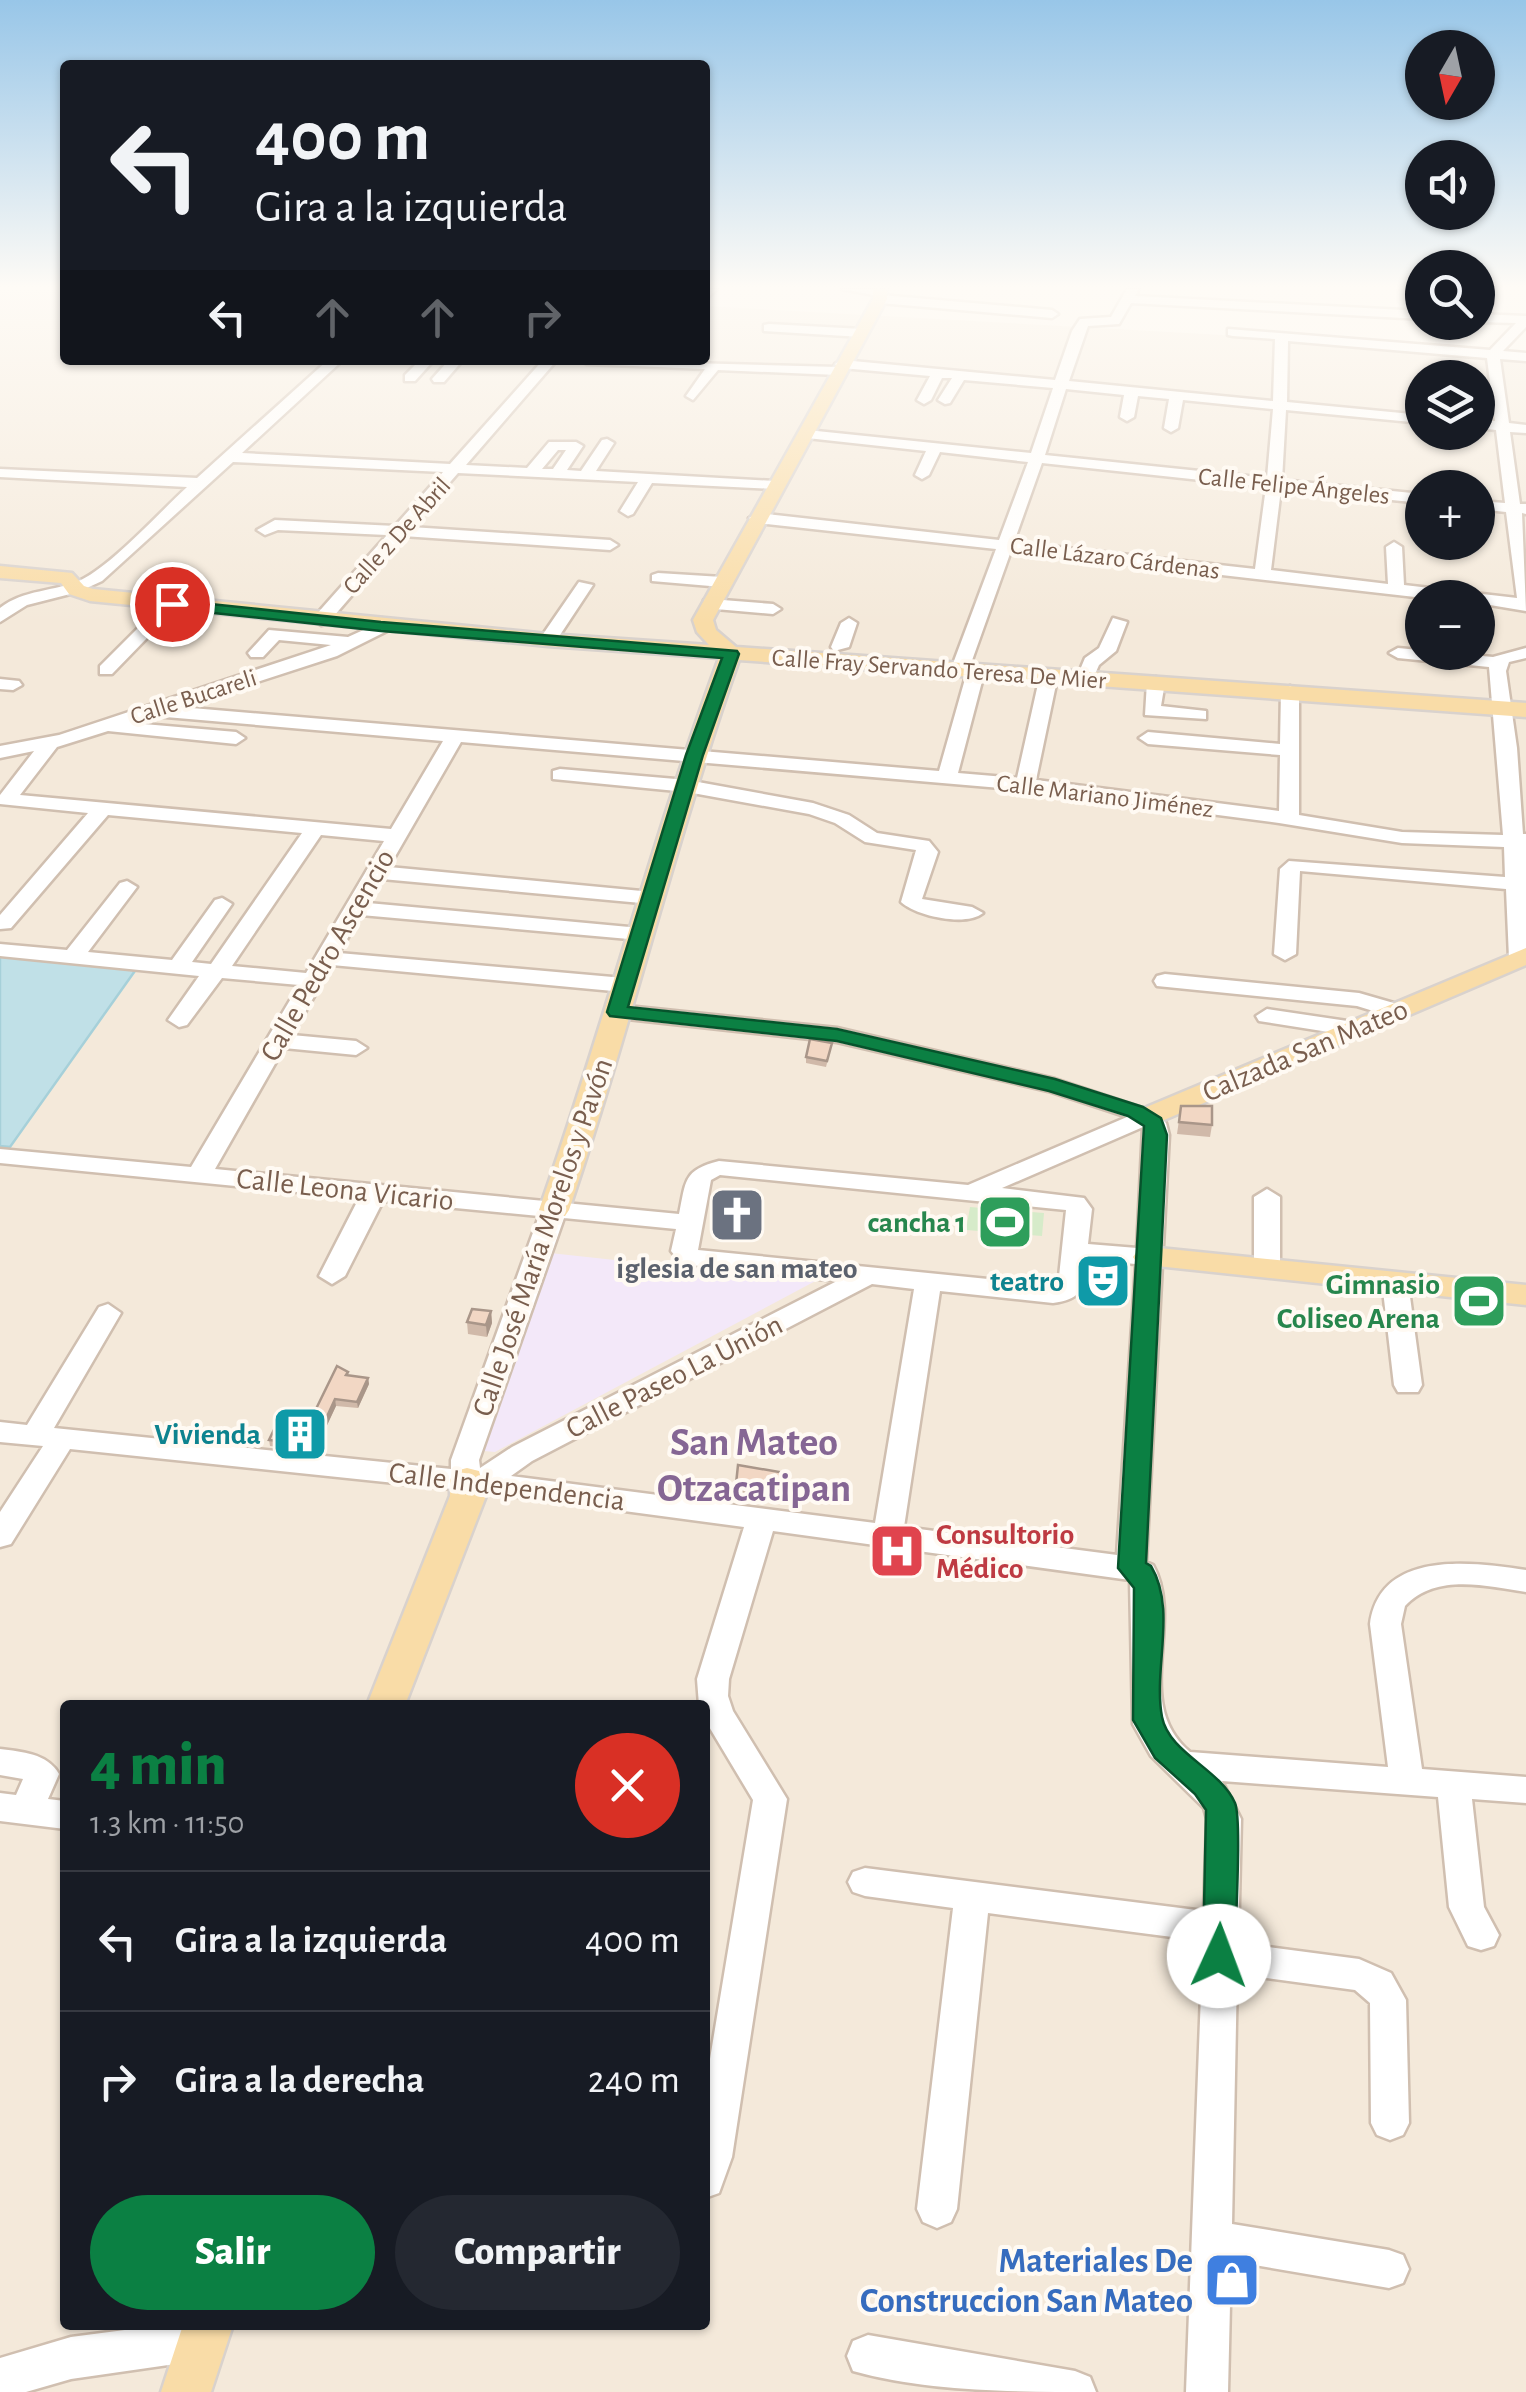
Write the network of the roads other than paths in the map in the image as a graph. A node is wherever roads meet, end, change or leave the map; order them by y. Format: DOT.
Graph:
graph roads {
  1 [pos="291,401"];
  2 [pos="515,401"];
  3 [pos="824,401"];
  4 [pos="1054,401"];
  5 [pos="1130,401"];
  6 [pos="1175,401"];
  7 [pos="1230,401"];
  8 [pos="1281,401"];
  9 [pos="1499,401"];
  10 [pos="1281,406"];
  11 [pos="1127,417"];
  12 [pos="1405,417"];
  13 [pos="1495,426"];
  14 [pos="1503,427"];
  15 [pos="1171,428"];
  16 [pos="1526,429"];
  17 [pos="807,434"];
  18 [pos="608,443"];
  19 [pos="935,448"];
  20 [pos="229,457"];
  21 [pos="1037,458"];
  22 [pos="456,468"];
  23 [pos="531,472"];
  24 [pos="0,473"];
  25 [pos="558,473"];
  26 [pos="586,475"];
  27 [pos="922,475"];
  28 [pos="648,478"];
  29 [pos="1273,482"];
  30 [pos="199,484"];
  31 [pos="775,485"];
  32 [pos="1405,497"];
  33 [pos="1519,509"];
  34 [pos="628,511"];
  35 [pos="758,518"];
  36 [pos="264,530"];
  37 [pos="400,532"];
  38 [pos="610,544"];
  39 [pos="1005,544"];
  40 [pos="1394,547"];
  41 [pos="0,572"];
  42 [pos="1262,574"];
  43 [pos="658,578"];
  44 [pos="722,582"];
  45 [pos="585,585"];
  46 [pos="1396,588"];
  47 [pos="1405,589"];
  48 [pos="76,590"];
  49 [pos="1495,600"];
  50 [pos="172,604"];
  51 [pos="710,604"];
  52 [pos="1526,604"];
  53 [pos="773,610"];
  54 [pos="0,616"];
  55 [pos="321,620"];
  56 [pos="1119,622"];
  57 [pos="849,623"];
  58 [pos="381,626"];
  59 [pos="548,640"];
  60 [pos="353,643"];
  61 [pos="1398,652"];
  62 [pos="1526,653"];
  63 [pos="732,654"];
  64 [pos="838,655"];
  65 [pos="233,662"];
  66 [pos="1497,667"];
  67 [pos="106,670"];
  68 [pos="968,670"];
  69 [pos="1526,672"];
  70 [pos="1049,675"];
  71 [pos="1086,677"];
  72 [pos="1156,682"];
  73 [pos="1290,691"];
  74 [pos="1502,708"];
  75 [pos="144,710"];
  76 [pos="1526,710"];
  77 [pos="1200,715"];
  78 [pos="103,726"];
  79 [pos="455,736"];
  80 [pos="236,738"];
  81 [pos="1148,738"];
  82 [pos="50,743"];
  83 [pos="1290,750"];
  84 [pos="0,752"];
  85 [pos="694,755"];
  86 [pos="560,775"];
  87 [pos="947,777"];
  88 [pos="1025,784"];
  89 [pos="686,786"];
  90 [pos="102,810"];
  91 [pos="1289,819"];
  92 [pos="317,826"];
  93 [pos="397,836"];
  94 [pos="1520,841"];
  95 [pos="376,872"];
  96 [pos="1518,884"];
  97 [pos="127,887"];
  98 [pos="652,898"];
  99 [pos="222,904"];
  100 [pos="355,908"];
  101 [pos="972,913"];
  102 [pos="4,924"];
  103 [pos="640,934"];
  104 [pos="0,950"];
  105 [pos="1285,954"];
  106 [pos="73,957"];
  107 [pos="1523,957"];
  108 [pos="326,958"];
  109 [pos="178,966"];
  110 [pos="218,970"];
  111 [pos="313,980"];
  112 [pos="1165,981"];
  113 [pos="620,999"];
  114 [pos="1396,1010"];
  115 [pos="1268,1016"];
  116 [pos="179,1020"];
  117 [pos="1354,1028"];
  118 [pos="277,1041"];
  119 [pos="356,1048"];
  120 [pos="1147,1117"];
  121 [pos="0,1156"];
  122 [pos="198,1175"];
  123 [pos="375,1191"];
  124 [pos="973,1191"];
  125 [pos="1267,1197"];
  126 [pos="554,1210"];
  127 [pos="689,1223"];
  128 [pos="1075,1251"];
  129 [pos="1149,1258"];
  130 [pos="1267,1269"];
  131 [pos="870,1274"];
  132 [pos="332,1276"];
  133 [pos="928,1282"];
  134 [pos="1395,1282"];
  135 [pos="1526,1295"];
  136 [pos="108,1313"];
  137 [pos="1408,1385"];
  138 [pos="0,1432"];
  139 [pos="49,1437"];
  140 [pos="474,1481"];
  141 [pos="762,1518"];
  142 [pos="888,1534"];
  143 [pos="0,1536"];
  144 [pos="1132,1568"];
  145 [pos="1526,1581"];
  146 [pos="388,1700"];
  147 [pos="0,1762"];
  148 [pos="1182,1765"];
  149 [pos="1407,1780"];
  150 [pos="1453,1782"];
  151 [pos="1526,1790"];
  152 [pos="13,1809"];
  153 [pos="60,1814"];
  154 [pos="865,1882"];
  155 [pos="972,1896"];
  156 [pos="1481,1934"];
  157 [pos="1219,1942"];
  158 [pos="1390,2122"];
  159 [pos="710,2166"];
  160 [pos="937,2209"];
  161 [pos="1210,2239"];
  162 [pos="1389,2269"];
  163 [pos="205,2332"];
  164 [pos="868,2356"];
  165 [pos="0,2380"];
  166 [pos="186,2392"];
  167 [pos="1075,2392"];
  168 [pos="1207,2392"];
  1 -- 20 [label="street"];
  2 -- 22 [label="street, Calle 2 De Abril"];
  3 -- 17 [label="main road"];
  4 -- 21 [label="street"];
  5 -- 11 [label="street"];
  6 -- 15 [label="street"];
  7 -- 10 [label="street"];
  8 -- 10 [label="street"];
  9 -- 14 [label="street"];
  10 -- 12 [label="street"];
  10 -- 29 [label="street"];
  13 -- 14 [label="street"];
  14 -- 16 [label="street"];
  14 -- 33 [label="street"];
  17 -- 19 [label="street, Calle Felipe Ángeles"];
  17 -- 31 [label="main road"];
  18 -- 26 [label="street"];
  19 -- 21 [label="street, Calle Felipe Ángeles"];
  19 -- 27 [label="street"];
  20 -- 22 [label="street"];
  20 -- 30 [label="street"];
  21 -- 29 [label="street, Calle Felipe Ángeles"];
  21 -- 39 [label="street"];
  22 -- 23 [label="street"];
  22 -- 37 [label="street, Calle 2 De Abril"];
  23 -- 25 [label="street"];
  23 -- 25 [label="street"];
  24 -- 30 [label="street"];
  25 -- 26 [label="street"];
  26 -- 28 [label="street"];
  28 -- 31 [label="street"];
  28 -- 34 [label="street"];
  29 -- 32 [label="street, Calle Felipe Ángeles"];
  29 -- 42 [label="street"];
  30 -- 48 [label="street"];
  31 -- 35 [label="main road"];
  33 -- 52 [label="street"];
  35 -- 39 [label="street, Calle Lázaro Cárdenas"];
  35 -- 44 [label="main road"];
  36 -- 37 [label="street"];
  37 -- 38 [label="street"];
  37 -- 55 [label="street, Calle 2 De Abril"];
  39 -- 42 [label="street, Calle Lázaro Cárdenas"];
  39 -- 68 [label="street"];
  40 -- 46 [label="street"];
  41 -- 48 [label="main road, Calle Fray Servando Teresa De Mier"];
  42 -- 46 [label="street, Calle Lázaro Cárdenas"];
  43 -- 44 [label="street"];
  44 -- 51 [label="main road"];
  45 -- 59 [label="street"];
  46 -- 47 [label="street, Calle Lázaro Cárdenas"];
  48 -- 50 [label="main road, Calle Fray Servando Teresa De Mier"];
  48 -- 54 [label="street"];
  49 -- 52 [label="street, Calle Lázaro Cárdenas"];
  50 -- 55 [label="main road, Calle Fray Servando Teresa De Mier"];
  50 -- 67 [label="street"];
  51 -- 53 [label="street"];
  51 -- 63 [label="main road"];
  55 -- 58 [label="main road, Calle Fray Servando Teresa De Mier"];
  56 -- 71 [label="street"];
  57 -- 64 [label="street"];
  58 -- 59 [label="main road, Calle Fray Servando Teresa De Mier"];
  58 -- 60 [label="street, Calle Bucareli"];
  59 -- 63 [label="main road, Calle Fray Servando Teresa De Mier"];
  60 -- 65 [label="street"];
  60 -- 75 [label="street, Calle Bucareli"];
  61 -- 66 [label="street"];
  62 -- 66 [label="street"];
  63 -- 64 [label="main road, Calle Fray Servando Teresa De Mier"];
  63 -- 85 [label="main road, Calle José María Morelos y Pavón"];
  64 -- 68 [label="main road, Calle Fray Servando Teresa De Mier"];
  66 -- 69 [label="street"];
  66 -- 74 [label="street"];
  68 -- 70 [label="main road, Calle Fray Servando Teresa De Mier"];
  68 -- 87 [label="street"];
  70 -- 71 [label="main road, Calle Fray Servando Teresa De Mier"];
  70 -- 88 [label="street"];
  71 -- 72 [label="main road, Calle Fray Servando Teresa De Mier"];
  72 -- 73 [label="main road, Calle Fray Servando Teresa De Mier"];
  72 -- 77 [label="street"];
  73 -- 74 [label="main road, Calle Fray Servando Teresa De Mier"];
  73 -- 83 [label="street"];
  74 -- 76 [label="main road, Calle Fray Servando Teresa De Mier"];
  74 -- 94 [label="street"];
  75 -- 78 [label="street, Calle Bucareli"];
  75 -- 79 [label="street, Calle Mariano Jiménez"];
  78 -- 80 [label="street"];
  78 -- 82 [label="street, Calle Bucareli"];
  79 -- 85 [label="street, Calle Mariano Jiménez"];
  79 -- 93 [label="street, Calle Pedro Ascencio"];
  81 -- 83 [label="street"];
  82 -- 84 [label="street, Calle Bucareli"];
  82 -- 90 [label="street"];
  83 -- 91 [label="street"];
  85 -- 87 [label="street, Calle Mariano Jiménez"];
  85 -- 89 [label="main road, Calle José María Morelos y Pavón"];
  86 -- 89 [label="street"];
  87 -- 88 [label="street, Calle Mariano Jiménez"];
  88 -- 91 [label="street, Calle Mariano Jiménez"];
  89 -- 98 [label="main road, Calle José María Morelos y Pavón"];
  89 -- 101 [label="street"];
  90 -- 92 [label="street"];
  90 -- 102 [label="street"];
  91 -- 94 [label="street, Calle Mariano Jiménez"];
  92 -- 93 [label="street"];
  92 -- 110 [label="street"];
  93 -- 95 [label="street, Calle Pedro Ascencio"];
  94 -- 96 [label="street"];
  95 -- 98 [label="street"];
  95 -- 100 [label="street, Calle Pedro Ascencio"];
  96 -- 105 [label="street"];
  96 -- 107 [label="street"];
  97 -- 106 [label="street"];
  98 -- 103 [label="main road, Calle José María Morelos y Pavón"];
  99 -- 109 [label="street"];
  100 -- 103 [label="street"];
  100 -- 108 [label="street, Calle Pedro Ascencio"];
  103 -- 113 [label="main road, Calle José María Morelos y Pavón"];
  104 -- 106 [label="street"];
  106 -- 109 [label="street"];
  107 -- 114 [label="main road, Calzada San Mateo"];
  108 -- 111 [label="street, Calle Pedro Ascencio"];
  108 -- 113 [label="street"];
  109 -- 110 [label="street"];
  110 -- 111 [label="street"];
  110 -- 116 [label="street"];
  111 -- 118 [label="street, Calle Pedro Ascencio"];
  112 -- 114 [label="street"];
  113 -- 120 [label="street"];
  113 -- 126 [label="main road, Calle José María Morelos y Pavón"];
  114 -- 117 [label="main road, Calzada San Mateo"];
  115 -- 117 [label="street"];
  117 -- 120 [label="main road, Calzada San Mateo"];
  118 -- 119 [label="street"];
  118 -- 122 [label="street, Calle Pedro Ascencio"];
  120 -- 124 [label="street, Calzada San Mateo"];
  120 -- 129 [label="street"];
  121 -- 122 [label="street, Calle Leona Vicario"];
  122 -- 123 [label="street, Calle Leona Vicario"];
  123 -- 126 [label="street, Calle Leona Vicario"];
  123 -- 132 [label="street"];
  124 -- 127 [label="street"];
  124 -- 128 [label="street"];
  125 -- 130 [label="street"];
  126 -- 127 [label="street, Calle Leona Vicario"];
  126 -- 140 [label="street, Calle José María Morelos y Pavón"];
  127 -- 131 [label="street"];
  128 -- 129 [label="street"];
  128 -- 133 [label="street"];
  129 -- 130 [label="main road"];
  129 -- 144 [label="street"];
  130 -- 134 [label="main road"];
  131 -- 133 [label="street"];
  131 -- 140 [label="street, Calle Paseo La Unión"];
  133 -- 142 [label="street"];
  134 -- 135 [label="main road"];
  134 -- 137 [label="street"];
  136 -- 139 [label="street"];
  138 -- 139 [label="street, Calle Independencia"];
  139 -- 140 [label="street, Calle Independencia"];
  139 -- 143 [label="street"];
  140 -- 141 [label="street, Calle Independencia"];
  140 -- 146 [label="main road"];
  141 -- 142 [label="street, Calle Independencia"];
  141 -- 159 [label="street"];
  142 -- 144 [label="street, Calle Independencia"];
  144 -- 148 [label="street"];
  145 -- 149 [label="street"];
  147 -- 152 [label="street"];
  148 -- 149 [label="street"];
  148 -- 157 [label="street"];
  149 -- 150 [label="street"];
  150 -- 151 [label="street"];
  150 -- 156 [label="street"];
  152 -- 153 [label="street"];
  154 -- 155 [label="street"];
  155 -- 157 [label="street"];
  155 -- 160 [label="street"];
  157 -- 158 [label="street"];
  157 -- 161 [label="street"];
  161 -- 162 [label="street"];
  161 -- 168 [label="street"];
  163 -- 165 [label="street"];
  163 -- 166 [label="main road"];
  164 -- 167 [label="street"];
}
